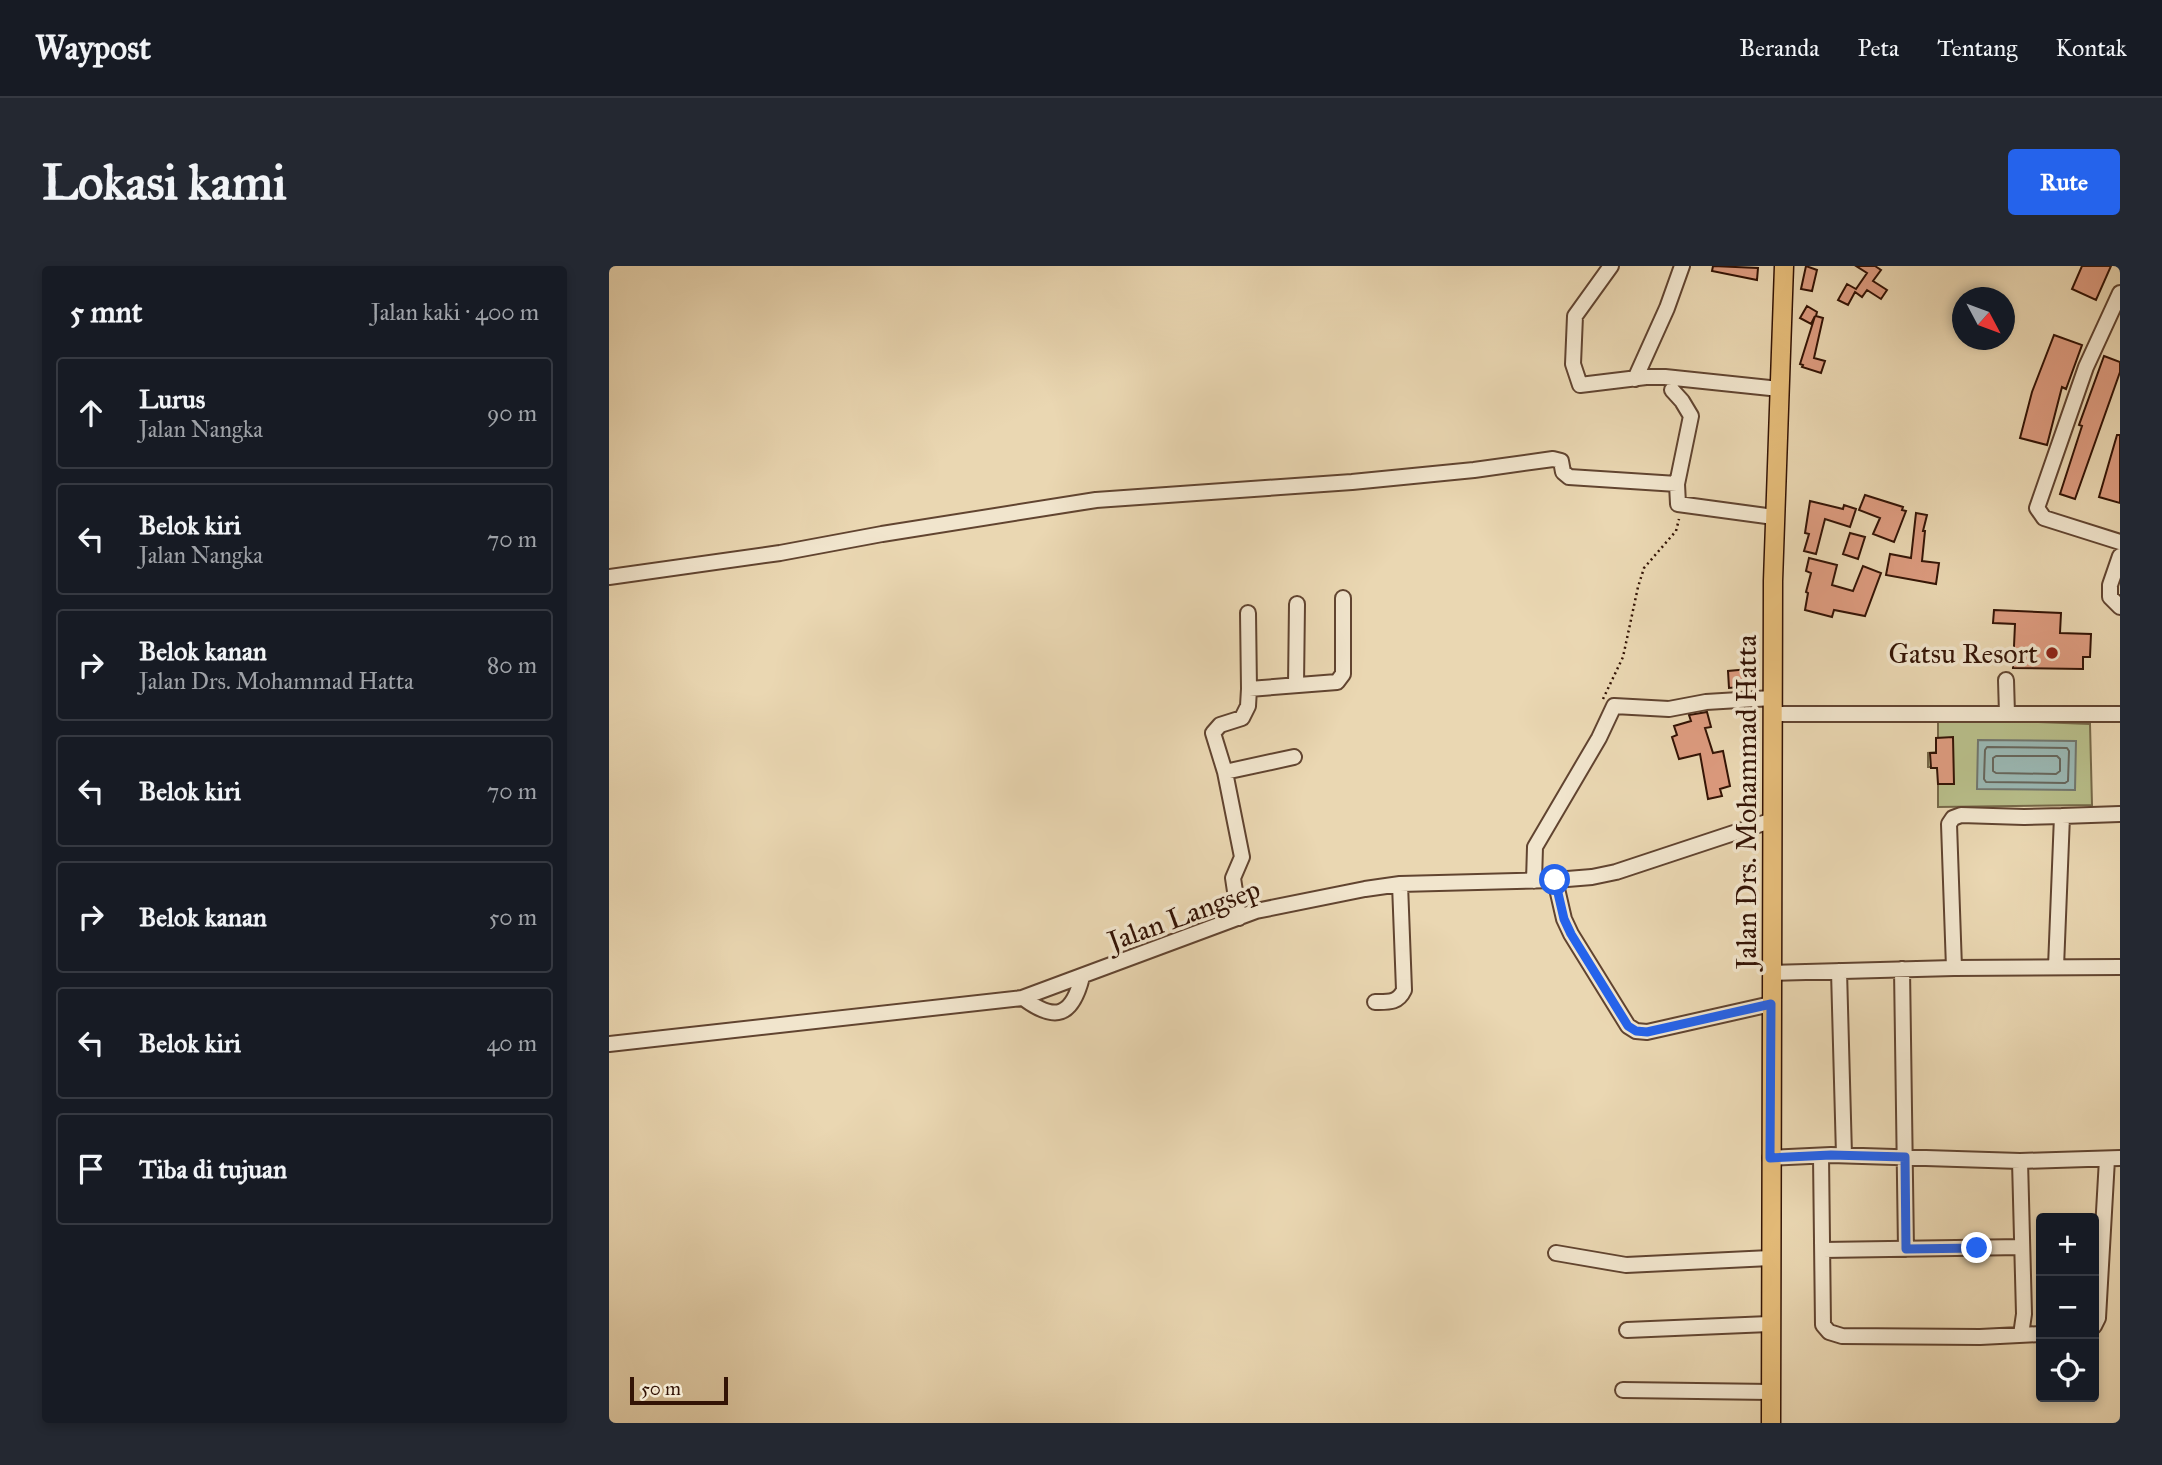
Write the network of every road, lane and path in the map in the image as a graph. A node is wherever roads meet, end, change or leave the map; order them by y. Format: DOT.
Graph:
graph roads {
  1 [pos="1611,266"];
  2 [pos="1682,266"];
  3 [pos="1784,266"];
  4 [pos="2120,293"];
  5 [pos="1641,378"];
  6 [pos="1669,384"];
  7 [pos="1780,389"];
  8 [pos="1677,484"];
  9 [pos="1685,505"];
  10 [pos="1774,517"];
  11 [pos="2120,542"];
  12 [pos="2120,556"];
  13 [pos="609,577"];
  14 [pos="1343,598"];
  15 [pos="1297,604"];
  16 [pos="2120,607"];
  17 [pos="1248,613"];
  18 [pos="2006,680"];
  19 [pos="1296,685"];
  20 [pos="1249,689"];
  21 [pos="1772,706"];
  22 [pos="1600,709"];
  23 [pos="2007,714"];
  24 [pos="2120,714"];
  25 [pos="1294,757"];
  26 [pos="1225,772"];
  27 [pos="2120,814"];
  28 [pos="2062,816"];
  29 [pos="1773,820"];
  30 [pos="1555,880"];
  31 [pos="1534,881"];
  32 [pos="1399,884"];
  33 [pos="1239,918"];
  34 [pos="2056,967"];
  35 [pos="2120,967"];
  36 [pos="1954,968"];
  37 [pos="1902,969"];
  38 [pos="1839,971"];
  39 [pos="1771,973"];
  40 [pos="1082,977"];
  41 [pos="1023,998"];
  42 [pos="1375,1002"];
  43 [pos="1771,1004"];
  44 [pos="609,1044"];
  45 [pos="1844,1155"];
  46 [pos="1821,1156"];
  47 [pos="1905,1157"];
  48 [pos="1770,1158"];
  49 [pos="2113,1158"];
  50 [pos="2020,1161"];
  51 [pos="2022,1247"];
  52 [pos="1906,1249"];
  53 [pos="1823,1250"];
  54 [pos="1556,1253"];
  55 [pos="1770,1258"];
  56 [pos="2099,1307"];
  57 [pos="1769,1324"];
  58 [pos="1627,1330"];
  59 [pos="2036,1334"];
  60 [pos="2021,1335"];
  61 [pos="1623,1390"];
  62 [pos="1771,1392"];
  63 [pos="1771,1423"];
  1 -- 5 [label="street"];
  2 -- 5 [label="street"];
  3 -- 7 [label="main road, Jalan Drs. Mohammad Hatta"];
  4 -- 11 [label="street"];
  5 -- 6 [label="street"];
  6 -- 7 [label="street"];
  6 -- 8 [label="street"];
  7 -- 10 [label="main road, Jalan Drs. Mohammad Hatta"];
  8 -- 9 [label="street"];
  8 -- 13 [label="street"];
  9 -- 10 [label="street"];
  9 -- 22 [label="path"];
  10 -- 21 [label="main road, Jalan Drs. Mohammad Hatta"];
  12 -- 16 [label="street"];
  14 -- 19 [label="street"];
  15 -- 19 [label="street"];
  17 -- 20 [label="street"];
  18 -- 23 [label="street"];
  19 -- 20 [label="street"];
  20 -- 26 [label="street"];
  21 -- 23 [label="street"];
  21 -- 29 [label="main road, Jalan Drs. Mohammad Hatta"];
  21 -- 31 [label="street"];
  23 -- 24 [label="street"];
  25 -- 26 [label="street"];
  26 -- 33 [label="street"];
  27 -- 28 [label="street"];
  28 -- 34 [label="street"];
  28 -- 36 [label="street"];
  29 -- 30 [label="street, Jalan Langsep"];
  29 -- 39 [label="main road, Jalan Drs. Mohammad Hatta"];
  30 -- 31 [label="street, Jalan Langsep"];
  30 -- 43 [label="street"];
  31 -- 32 [label="street, Jalan Langsep"];
  32 -- 33 [label="street, Jalan Langsep"];
  32 -- 42 [label="street"];
  33 -- 40 [label="street, Jalan Langsep"];
  34 -- 35 [label="street"];
  34 -- 36 [label="street"];
  36 -- 37 [label="street"];
  37 -- 38 [label="street"];
  37 -- 47 [label="street"];
  38 -- 39 [label="street"];
  38 -- 45 [label="street"];
  39 -- 43 [label="main road, Jalan Drs. Mohammad Hatta"];
  40 -- 41 [label="street, Jalan Langsep"];
  40 -- 41 [label="street"];
  41 -- 44 [label="street, Jalan Langsep"];
  43 -- 48 [label="main road, Jalan Drs. Mohammad Hatta"];
  45 -- 46 [label="street"];
  45 -- 47 [label="street"];
  46 -- 48 [label="street"];
  46 -- 53 [label="street"];
  47 -- 50 [label="street"];
  47 -- 52 [label="street"];
  48 -- 55 [label="main road, Jalan Drs. Mohammad Hatta"];
  49 -- 50 [label="street"];
  49 -- 56 [label="street"];
  50 -- 51 [label="street"];
  51 -- 52 [label="street"];
  51 -- 60 [label="street"];
  52 -- 53 [label="street"];
  53 -- 60 [label="street"];
  54 -- 55 [label="street"];
  55 -- 57 [label="main road, Jalan Drs. Mohammad Hatta"];
  57 -- 58 [label="street"];
  57 -- 62 [label="main road, Jalan Drs. Mohammad Hatta"];
  59 -- 60 [label="street"];
  61 -- 62 [label="street"];
  62 -- 63 [label="main road, Jalan Drs. Mohammad Hatta"];
}
